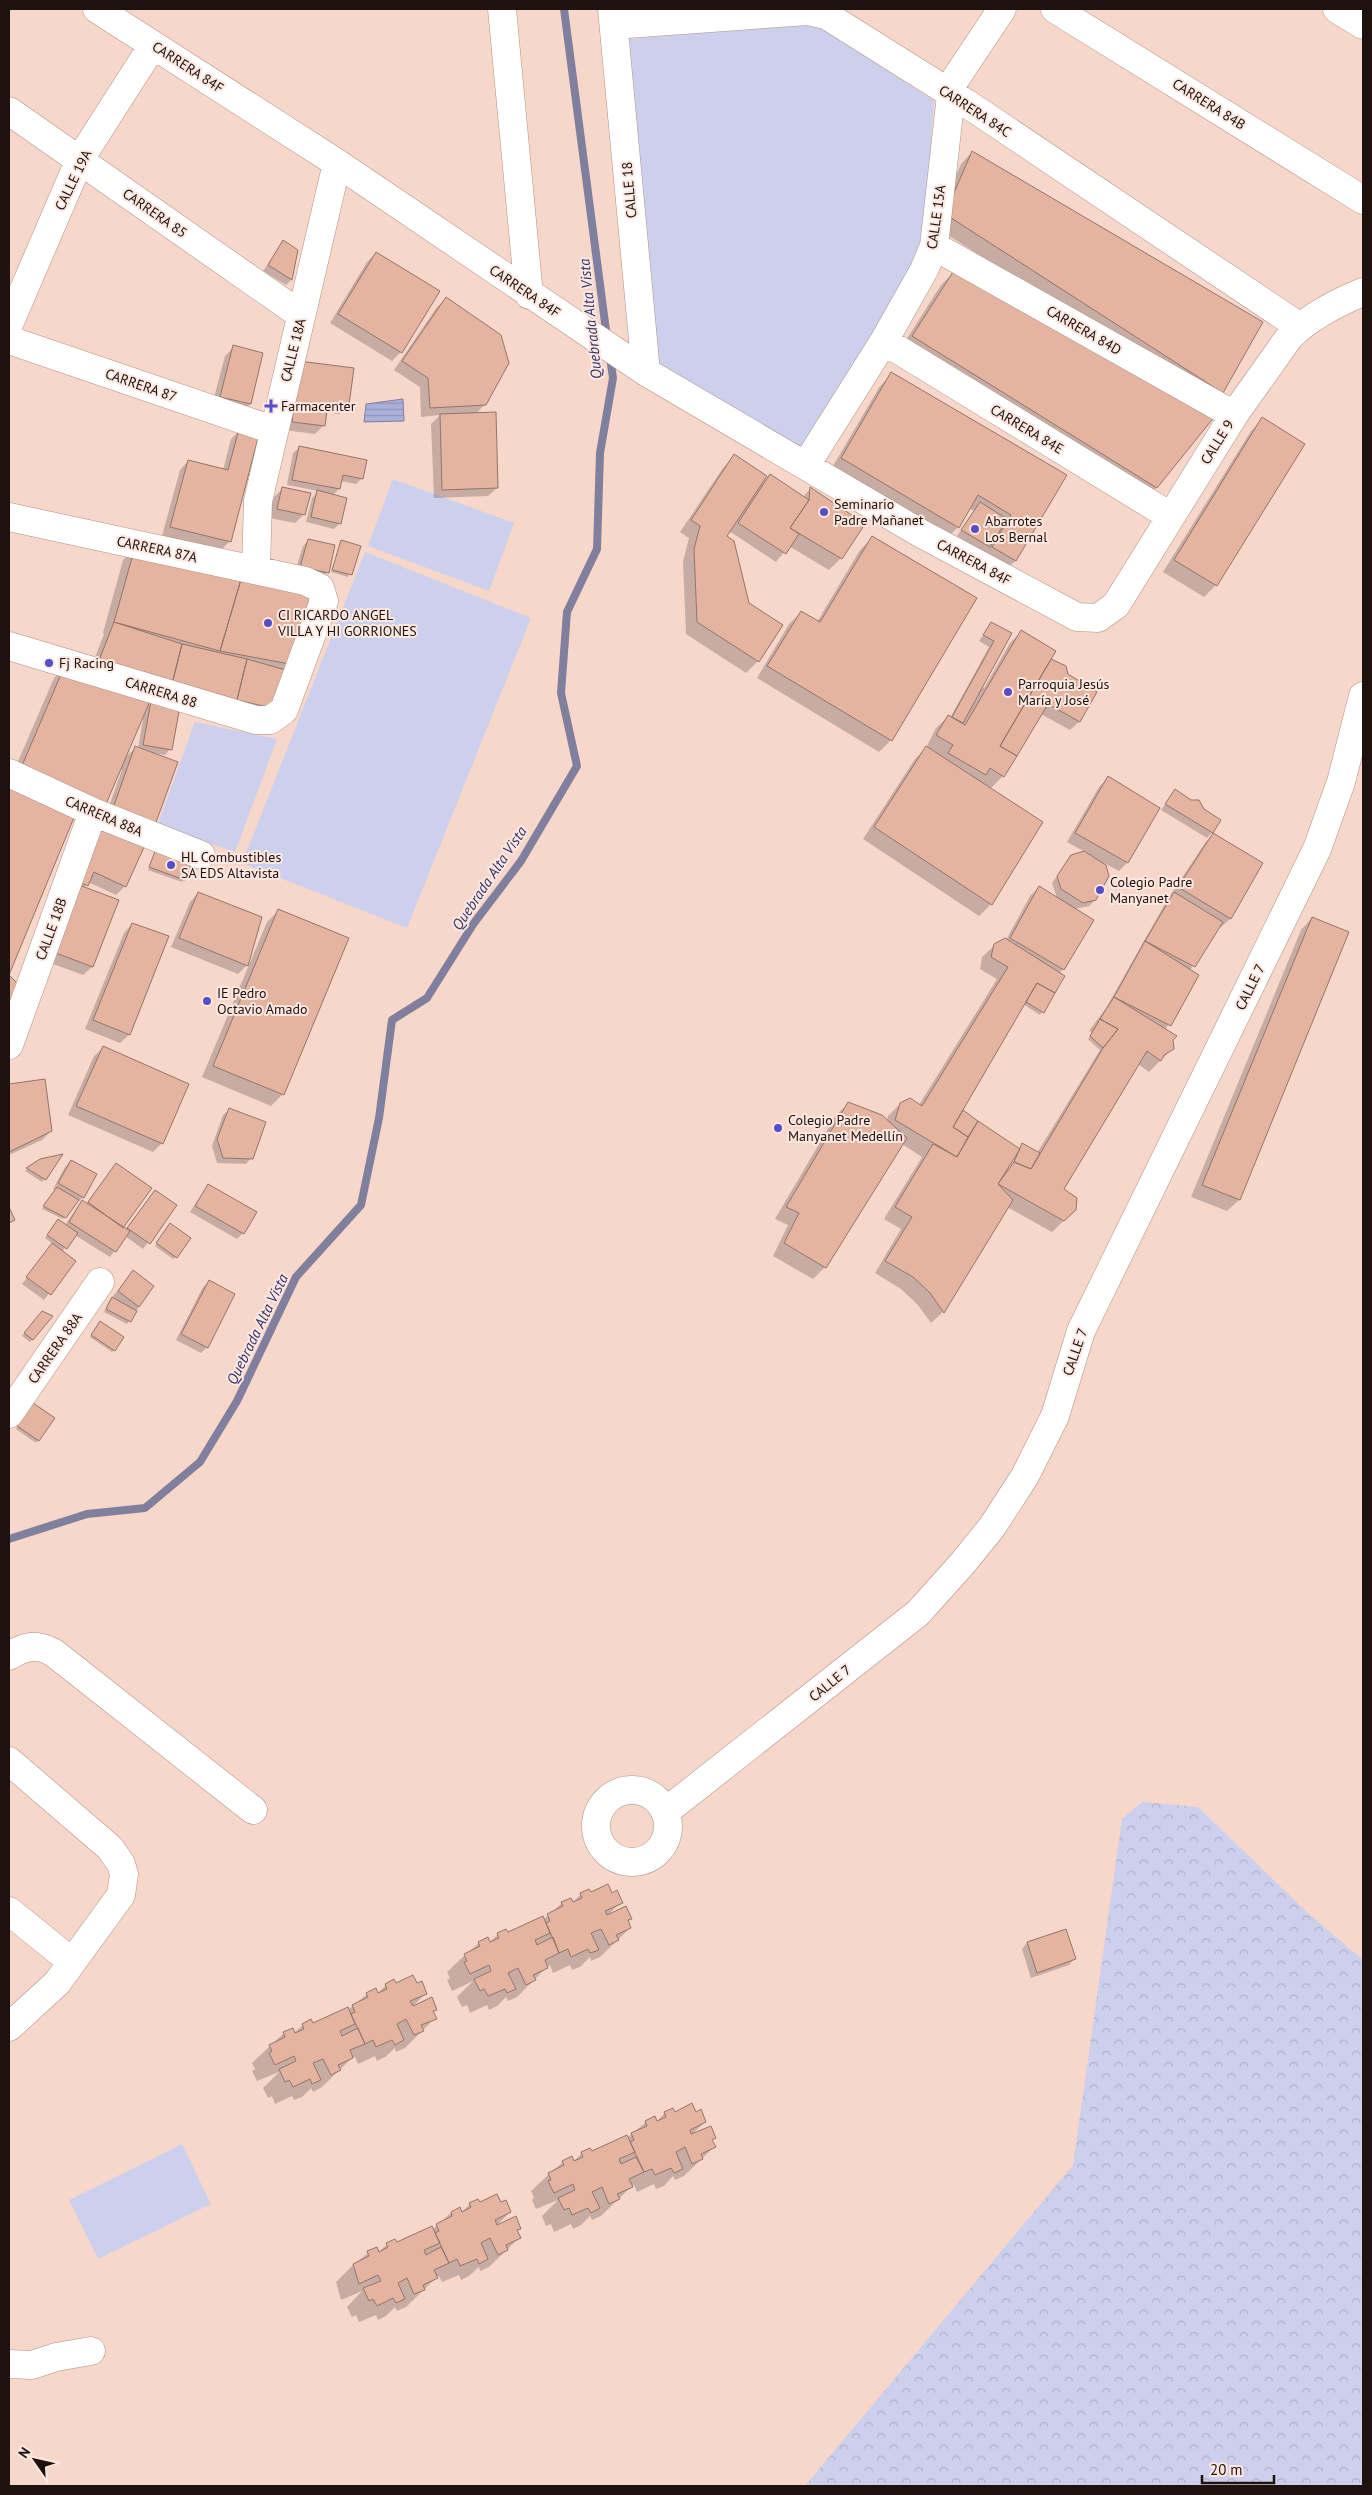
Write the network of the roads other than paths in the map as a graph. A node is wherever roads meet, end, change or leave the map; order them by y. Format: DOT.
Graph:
graph roads {
  1 [pos="97,9"];
  2 [pos="502,9"];
  3 [pos="1002,9"];
  4 [pos="1056,9"];
  5 [pos="1338,9"];
  6 [pos="613,17"];
  7 [pos="1363,25"];
  8 [pos="153,45"];
  9 [pos="951,95"];
  10 [pos="9,111"];
  11 [pos="80,159"];
  12 [pos="337,162"];
  13 [pos="1363,200"];
  14 [pos="934,246"];
  15 [pos="1363,292"];
  16 [pos="529,294"];
  17 [pos="301,315"];
  18 [pos="9,324"];
  19 [pos="1300,327"];
  20 [pos="9,340"];
  21 [pos="884,341"];
  22 [pos="646,372"];
  23 [pos="1234,415"];
  24 [pos="273,430"];
  25 [pos="806,465"];
  26 [pos="1170,516"];
  27 [pos="9,517"];
  28 [pos="256,569"];
  29 [pos="1098,618"];
  30 [pos="9,646"];
  31 [pos="1363,696"];
  32 [pos="256,720"];
  33 [pos="9,773"];
  34 [pos="92,812"];
  35 [pos="201,856"];
  36 [pos="9,1045"];
  37 [pos="100,1282"];
  38 [pos="9,1414"];
  39 [pos="9,1656"];
  40 [pos="9,1761"];
  41 [pos="253,1810"];
  42 [pos="665,1812"];
  43 [pos="9,1911"];
  44 [pos="72,1962"];
  45 [pos="9,2027"];
  46 [pos="91,2351"];
  47 [pos="9,2364"];
  1 -- 8 [label="street, CARRERA 84F"];
  2 -- 16 [label="street"];
  3 -- 9 [label="street, CALLE 15A"];
  4 -- 13 [label="street, CARRERA 84B"];
  5 -- 7 [label="street"];
  6 -- 9 [label="street, CARRERA 84C"];
  6 -- 22 [label="street, CALLE 18"];
  8 -- 11 [label="street, CALLE 19A"];
  8 -- 12 [label="street, CARRERA 84F"];
  9 -- 14 [label="street, CALLE 15A"];
  9 -- 19 [label="street, CARRERA 84C"];
  10 -- 11 [label="street, CARRERA 85"];
  11 -- 17 [label="street, CARRERA 85"];
  11 -- 18 [label="street, CALLE 19A"];
  12 -- 16 [label="street, CARRERA 84F"];
  12 -- 17 [label="street, CALLE 18A"];
  14 -- 21 [label="street, CALLE 15A"];
  14 -- 23 [label="street, CARRERA 84D"];
  15 -- 19 [label="street, CALLE 9"];
  16 -- 22 [label="street, CARRERA 84F"];
  17 -- 24 [label="street, CALLE 18A"];
  19 -- 23 [label="street, CALLE 9"];
  20 -- 24 [label="street, CARRERA 87"];
  21 -- 25 [label="street, CALLE 15A"];
  21 -- 26 [label="street, CARRERA 84E"];
  22 -- 25 [label="street, CARRERA 84F"];
  23 -- 26 [label="street, CALLE 9"];
  24 -- 28 [label="street, CALLE 18A"];
  25 -- 29 [label="street, CARRERA 84F"];
  26 -- 29 [label="street, CALLE 9"];
  27 -- 28 [label="street, CARRERA 87A"];
  28 -- 32 [label="street, CARRERA 87A"];
  30 -- 32 [label="street, CARRERA 88"];
  31 -- 42 [label="street, CALLE 7"];
  33 -- 34 [label="street, CARRERA 88A"];
  34 -- 35 [label="street, CARRERA 88A"];
  34 -- 36 [label="street, CALLE 18B"];
  37 -- 38 [label="street, CARRERA 88A"];
  39 -- 41 [label="street"];
  40 -- 44 [label="street"];
  43 -- 44 [label="street"];
  44 -- 45 [label="street"];
  46 -- 47 [label="street"];
}
